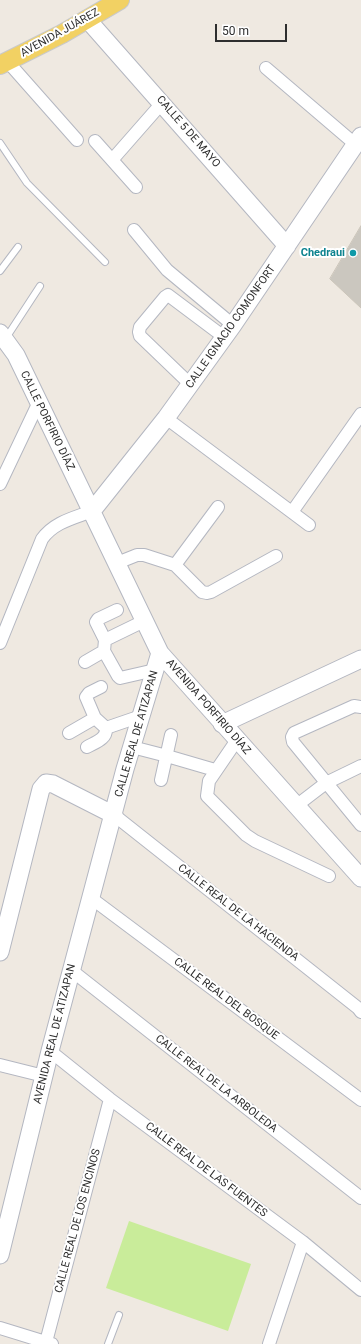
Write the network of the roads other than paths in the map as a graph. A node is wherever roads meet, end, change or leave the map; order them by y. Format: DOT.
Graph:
graph roads {
  1 [pos="120,0"];
  2 [pos="87,19"];
  3 [pos="4,63"];
  4 [pos="266,68"];
  5 [pos="162,103"];
  6 [pos="77,140"];
  7 [pos="358,140"];
  8 [pos="95,141"];
  9 [pos="0,143"];
  10 [pos="112,160"];
  11 [pos="136,187"];
  12 [pos="134,230"];
  13 [pos="287,246"];
  14 [pos="18,247"];
  15 [pos="105,262"];
  16 [pos="0,271"];
  17 [pos="40,286"];
  18 [pos="229,331"];
  19 [pos="3,336"];
  20 [pos="190,384"];
  21 [pos="38,404"];
  22 [pos="361,414"];
  23 [pos="166,418"];
  24 [pos="0,484"];
  25 [pos="218,507"];
  26 [pos="92,512"];
  27 [pos="292,512"];
  28 [pos="309,525"];
  29 [pos="276,556"];
  30 [pos="117,563"];
  31 [pos="175,565"];
  32 [pos="117,610"];
  33 [pos="144,621"];
  34 [pos="0,643"];
  35 [pos="104,646"];
  36 [pos="160,653"];
  37 [pos="361,659"];
  38 [pos="85,662"];
  39 [pos="155,670"];
  40 [pos="101,687"];
  41 [pos="361,707"];
  42 [pos="141,716"];
  43 [pos="95,718"];
  44 [pos="222,724"];
  45 [pos="106,728"];
  46 [pos="69,733"];
  47 [pos="171,735"];
  48 [pos="237,740"];
  49 [pos="88,747"];
  50 [pos="132,747"];
  51 [pos="167,756"];
  52 [pos="361,766"];
  53 [pos="215,770"];
  54 [pos="161,780"];
  55 [pos="326,783"];
  56 [pos="296,806"];
  57 [pos="114,815"];
  58 [pos="361,825"];
  59 [pos="329,876"];
  60 [pos="361,878"];
  61 [pos="91,898"];
  62 [pos="0,952"];
  63 [pos="71,970"];
  64 [pos="361,1012"];
  65 [pos="50,1051"];
  66 [pos="0,1065"];
  67 [pos="44,1076"];
  68 [pos="110,1099"];
  69 [pos="361,1100"];
  70 [pos="361,1198"];
  71 [pos="303,1242"];
  72 [pos="0,1255"];
  73 [pos="361,1290"];
  74 [pos="119,1315"];
  75 [pos="0,1328"];
  76 [pos="49,1343"];
  77 [pos="108,1344"];
  78 [pos="269,1344"];
  1 -- 2 [label="main road, AVENIDA JUÁREZ"];
  2 -- 3 [label="main road, AVENIDA JUÁREZ"];
  2 -- 5 [label="street, CALLE 5 DE MAYO"];
  3 -- 6 [label="street"];
  4 -- 7 [label="street"];
  5 -- 10 [label="street"];
  5 -- 13 [label="street, CALLE 5 DE MAYO"];
  7 -- 13 [label="street, CALLE IGNACIO COMONFORT"];
  8 -- 10 [label="street"];
  9 -- 15 [label="lane"];
  10 -- 11 [label="street"];
  12 -- 18 [label="street"];
  13 -- 18 [label="street, CALLE IGNACIO COMONFORT"];
  14 -- 16 [label="lane"];
  17 -- 19 [label="lane"];
  18 -- 20 [label="street, CALLE IGNACIO COMONFORT"];
  18 -- 20 [label="street"];
  19 -- 21 [label="street, CALLE PORFIRIO DÍAZ"];
  20 -- 23 [label="street, CALLE IGNACIO COMONFORT"];
  21 -- 24 [label="street"];
  21 -- 26 [label="street, CALLE PORFIRIO DÍAZ"];
  22 -- 27 [label="street"];
  23 -- 26 [label="street, CALLE IGNACIO COMONFORT"];
  23 -- 27 [label="street"];
  25 -- 31 [label="street"];
  26 -- 30 [label="street, AVENIDA PORFIRIO DÍAZ"];
  26 -- 34 [label="street"];
  27 -- 28 [label="street"];
  29 -- 31 [label="street"];
  30 -- 31 [label="street"];
  30 -- 33 [label="street, AVENIDA PORFIRIO DÍAZ"];
  32 -- 35 [label="street"];
  33 -- 35 [label="street"];
  33 -- 36 [label="street, AVENIDA PORFIRIO DÍAZ"];
  35 -- 38 [label="street"];
  35 -- 39 [label="street"];
  36 -- 39 [label="street, CALLE REAL DE ATIZAPAN"];
  36 -- 44 [label="street, AVENIDA PORFIRIO DÍAZ"];
  37 -- 44 [label="street"];
  39 -- 42 [label="street, CALLE REAL DE ATIZAPAN"];
  40 -- 43 [label="street"];
  41 -- 55 [label="street"];
  42 -- 45 [label="street"];
  42 -- 50 [label="street, CALLE REAL DE ATIZAPAN"];
  43 -- 45 [label="street"];
  43 -- 46 [label="street"];
  44 -- 48 [label="street, AVENIDA PORFIRIO DÍAZ"];
  45 -- 49 [label="street"];
  47 -- 51 [label="street"];
  48 -- 53 [label="street"];
  48 -- 56 [label="street, AVENIDA PORFIRIO DÍAZ"];
  50 -- 51 [label="street"];
  50 -- 57 [label="street, CALLE REAL DE ATIZAPAN"];
  51 -- 53 [label="street"];
  51 -- 54 [label="street"];
  52 -- 55 [label="street"];
  53 -- 59 [label="street"];
  55 -- 56 [label="street"];
  55 -- 58 [label="street"];
  56 -- 60 [label="street, AVENIDA PORFIRIO DÍAZ"];
  57 -- 61 [label="street, AVENIDA REAL DE ATIZAPAN"];
  57 -- 62 [label="street"];
  57 -- 64 [label="street, CALLE REAL DE LA HACIENDA"];
  61 -- 63 [label="street, AVENIDA REAL DE ATIZAPAN"];
  61 -- 69 [label="street, CALLE REAL DEL BOSQUE"];
  63 -- 65 [label="street, AVENIDA REAL DE ATIZAPAN"];
  63 -- 70 [label="street, CALLE REAL DE LA ARBOLEDA"];
  65 -- 67 [label="street, AVENIDA REAL DE ATIZAPAN"];
  65 -- 68 [label="street, CALLE REAL DE LAS FUENTES"];
  66 -- 67 [label="street"];
  67 -- 72 [label="street, AVENIDA REAL DE ATIZAPAN"];
  68 -- 71 [label="street, CALLE REAL DE LAS FUENTES"];
  68 -- 76 [label="street, CALLE REAL DE LOS ENCINOS"];
  71 -- 73 [label="street, CALLE REAL DE LAS FUENTES"];
  71 -- 78 [label="street"];
  74 -- 77 [label="lane"];
  75 -- 76 [label="street"];
}
